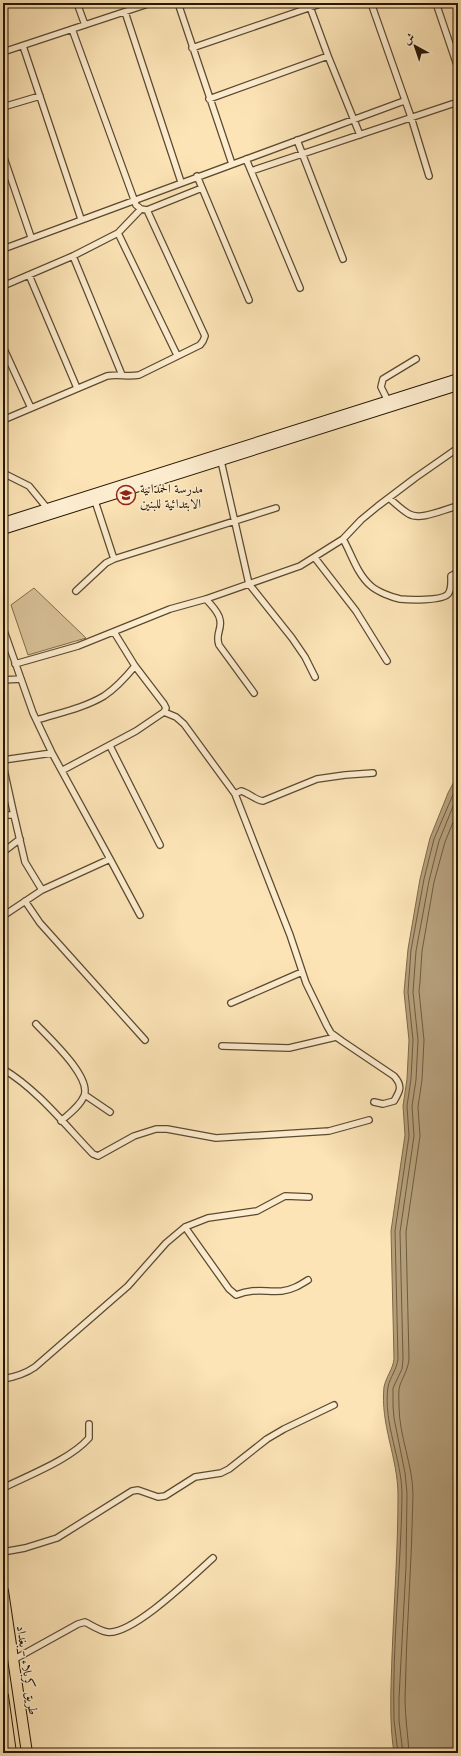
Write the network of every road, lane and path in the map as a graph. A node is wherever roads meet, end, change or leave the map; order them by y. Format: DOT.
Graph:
graph roads {
  1 [pos="77,3"];
  2 [pos="151,3"];
  3 [pos="178,3"];
  4 [pos="323,3"];
  5 [pos="371,3"];
  6 [pos="436,3"];
  7 [pos="310,7"];
  8 [pos="125,12"];
  9 [pos="85,25"];
  10 [pos="72,30"];
  11 [pos="458,40"];
  12 [pos="451,42"];
  13 [pos="23,46"];
  14 [pos="192,48"];
  15 [pos="3,52"];
  16 [pos="328,56"];
  17 [pos="458,68"];
  18 [pos="40,96"];
  19 [pos="209,99"];
  20 [pos="404,101"];
  21 [pos="458,102"];
  22 [pos="3,107"];
  23 [pos="411,117"];
  24 [pos="353,120"];
  25 [pos="360,135"];
  26 [pos="297,140"];
  27 [pos="303,154"];
  28 [pos="3,155"];
  29 [pos="246,159"];
  30 [pos="232,164"];
  31 [pos="252,171"];
  32 [pos="197,176"];
  33 [pos="429,176"];
  34 [pos="181,182"];
  35 [pos="202,188"];
  36 [pos="133,200"];
  37 [pos="144,209"];
  38 [pos="81,219"];
  39 [pos="118,233"];
  40 [pos="31,237"];
  41 [pos="3,249"];
  42 [pos="73,256"];
  43 [pos="343,259"];
  44 [pos="29,275"];
  45 [pos="3,286"];
  46 [pos="300,288"];
  47 [pos="249,300"];
  48 [pos="3,347"];
  49 [pos="177,355"];
  50 [pos="416,359"];
  51 [pos="122,375"];
  52 [pos="458,378"];
  53 [pos="458,386"];
  54 [pos="77,388"];
  55 [pos="388,401"];
  56 [pos="31,408"];
  57 [pos="3,420"];
  58 [pos="458,448"];
  59 [pos="221,460"];
  60 [pos="3,473"];
  61 [pos="389,498"];
  62 [pos="95,500"];
  63 [pos="458,506"];
  64 [pos="47,508"];
  65 [pos="276,508"];
  66 [pos="235,521"];
  67 [pos="3,522"];
  68 [pos="3,530"];
  69 [pos="343,539"];
  70 [pos="315,558"];
  71 [pos="114,560"];
  72 [pos="458,572"];
  73 [pos="249,584"];
  74 [pos="76,591"];
  75 [pos="206,599"];
  76 [pos="3,628"];
  77 [pos="114,632"];
  78 [pos="387,661"];
  79 [pos="15,664"];
  80 [pos="135,666"];
  81 [pos="315,677"];
  82 [pos="21,679"];
  83 [pos="3,680"];
  84 [pos="254,693"];
  85 [pos="164,712"];
  86 [pos="37,720"];
  87 [pos="110,746"];
  88 [pos="52,752"];
  89 [pos="3,760"];
  90 [pos="3,764"];
  91 [pos="63,770"];
  92 [pos="372,773"];
  93 [pos="235,794"];
  94 [pos="3,815"];
  95 [pos="14,815"];
  96 [pos="20,839"];
  97 [pos="160,845"];
  98 [pos="3,852"];
  99 [pos="110,859"];
  100 [pos="42,890"];
  101 [pos="25,901"];
  102 [pos="140,915"];
  103 [pos="3,916"];
  104 [pos="302,972"];
  105 [pos="231,1003"];
  106 [pos="36,1024"];
  107 [pos="336,1037"];
  108 [pos="145,1040"];
  109 [pos="222,1046"];
  110 [pos="3,1069"];
  111 [pos="85,1095"];
  112 [pos="374,1102"];
  113 [pos="110,1112"];
  114 [pos="369,1120"];
  115 [pos="61,1121"];
  116 [pos="309,1197"];
  117 [pos="185,1227"];
  118 [pos="308,1280"];
  119 [pos="3,1378"];
  120 [pos="334,1405"];
  121 [pos="89,1424"];
  122 [pos="3,1488"];
  123 [pos="3,1552"];
  124 [pos="213,1558"];
  125 [pos="3,1591"];
  126 [pos="13,1660"];
  127 [pos="3,1696"];
  128 [pos="11,1753"];
  129 [pos="27,1753"];
  1 -- 9 [label="street"];
  2 -- 8 [label="street"];
  3 -- 14 [label="street"];
  4 -- 7 [label="street"];
  5 -- 20 [label="street"];
  6 -- 12 [label="street"];
  7 -- 14 [label="street"];
  7 -- 16 [label="street"];
  8 -- 9 [label="street"];
  8 -- 34 [label="street"];
  9 -- 10 [label="street"];
  10 -- 13 [label="street"];
  10 -- 36 [label="street"];
  11 -- 12 [label="street"];
  12 -- 17 [label="street"];
  13 -- 15 [label="street"];
  13 -- 18 [label="street"];
  14 -- 19 [label="street"];
  16 -- 19 [label="street"];
  16 -- 24 [label="street"];
  18 -- 22 [label="street"];
  18 -- 38 [label="street"];
  19 -- 30 [label="street"];
  20 -- 23 [label="street"];
  20 -- 24 [label="street"];
  21 -- 23 [label="street"];
  23 -- 25 [label="street"];
  23 -- 33 [label="street"];
  24 -- 25 [label="street"];
  24 -- 26 [label="street"];
  25 -- 27 [label="street"];
  26 -- 27 [label="street"];
  26 -- 29 [label="street"];
  27 -- 31 [label="street"];
  27 -- 43 [label="street"];
  28 -- 40 [label="street"];
  29 -- 30 [label="street"];
  29 -- 31 [label="street"];
  30 -- 32 [label="street"];
  31 -- 46 [label="street"];
  32 -- 34 [label="street"];
  32 -- 35 [label="street"];
  34 -- 36 [label="street"];
  35 -- 37 [label="street"];
  35 -- 47 [label="street"];
  36 -- 37 [label="street"];
  36 -- 38 [label="street"];
  37 -- 39 [label="street"];
  37 -- 49 [label="street"];
  38 -- 40 [label="street"];
  39 -- 42 [label="street"];
  39 -- 49 [label="street"];
  40 -- 41 [label="street"];
  42 -- 44 [label="street"];
  42 -- 51 [label="street"];
  44 -- 45 [label="street"];
  44 -- 54 [label="street"];
  48 -- 56 [label="street"];
  49 -- 51 [label="street"];
  50 -- 55 [label="street"];
  51 -- 54 [label="street"];
  52 -- 55 [label="main road"];
  53 -- 59 [label="main road"];
  54 -- 56 [label="street"];
  55 -- 64 [label="main road"];
  56 -- 57 [label="street"];
  58 -- 61 [label="street"];
  59 -- 62 [label="main road"];
  59 -- 66 [label="street"];
  60 -- 64 [label="street"];
  61 -- 63 [label="street"];
  61 -- 69 [label="street"];
  62 -- 68 [label="main road"];
  62 -- 71 [label="street"];
  64 -- 67 [label="main road"];
  65 -- 66 [label="street"];
  66 -- 71 [label="street"];
  66 -- 73 [label="street"];
  69 -- 70 [label="street"];
  69 -- 72 [label="street"];
  70 -- 73 [label="street"];
  70 -- 78 [label="street"];
  71 -- 74 [label="street"];
  73 -- 75 [label="street"];
  73 -- 81 [label="street"];
  75 -- 77 [label="street"];
  75 -- 84 [label="street"];
  76 -- 79 [label="street"];
  77 -- 79 [label="street"];
  77 -- 80 [label="street"];
  79 -- 82 [label="street"];
  80 -- 85 [label="street"];
  80 -- 86 [label="street"];
  82 -- 83 [label="street"];
  82 -- 86 [label="street"];
  85 -- 87 [label="street"];
  85 -- 93 [label="street"];
  86 -- 88 [label="street"];
  87 -- 91 [label="street"];
  87 -- 97 [label="street"];
  88 -- 89 [label="street"];
  88 -- 91 [label="street"];
  90 -- 95 [label="street"];
  91 -- 99 [label="street"];
  92 -- 93 [label="street"];
  93 -- 104 [label="street"];
  94 -- 95 [label="street"];
  95 -- 96 [label="street"];
  96 -- 98 [label="street"];
  96 -- 100 [label="street"];
  99 -- 100 [label="street"];
  99 -- 102 [label="street"];
  100 -- 101 [label="street"];
  101 -- 103 [label="street"];
  101 -- 108 [label="street"];
  104 -- 105 [label="street"];
  104 -- 107 [label="street"];
  106 -- 111 [label="street"];
  107 -- 109 [label="street"];
  107 -- 112 [label="street"];
  110 -- 115 [label="street"];
  111 -- 113 [label="street"];
  111 -- 115 [label="street"];
  114 -- 115 [label="street"];
  116 -- 117 [label="street"];
  117 -- 118 [label="street"];
  117 -- 119 [label="street"];
  120 -- 123 [label="street"];
  121 -- 122 [label="street"];
  124 -- 126 [label="street"];
  125 -- 126 [label="highway, طريق كربلاء - بغداد"];
  126 -- 129 [label="highway, طريق كربلاء - بغداد"];
  127 -- 128 [label="highway"];
}
